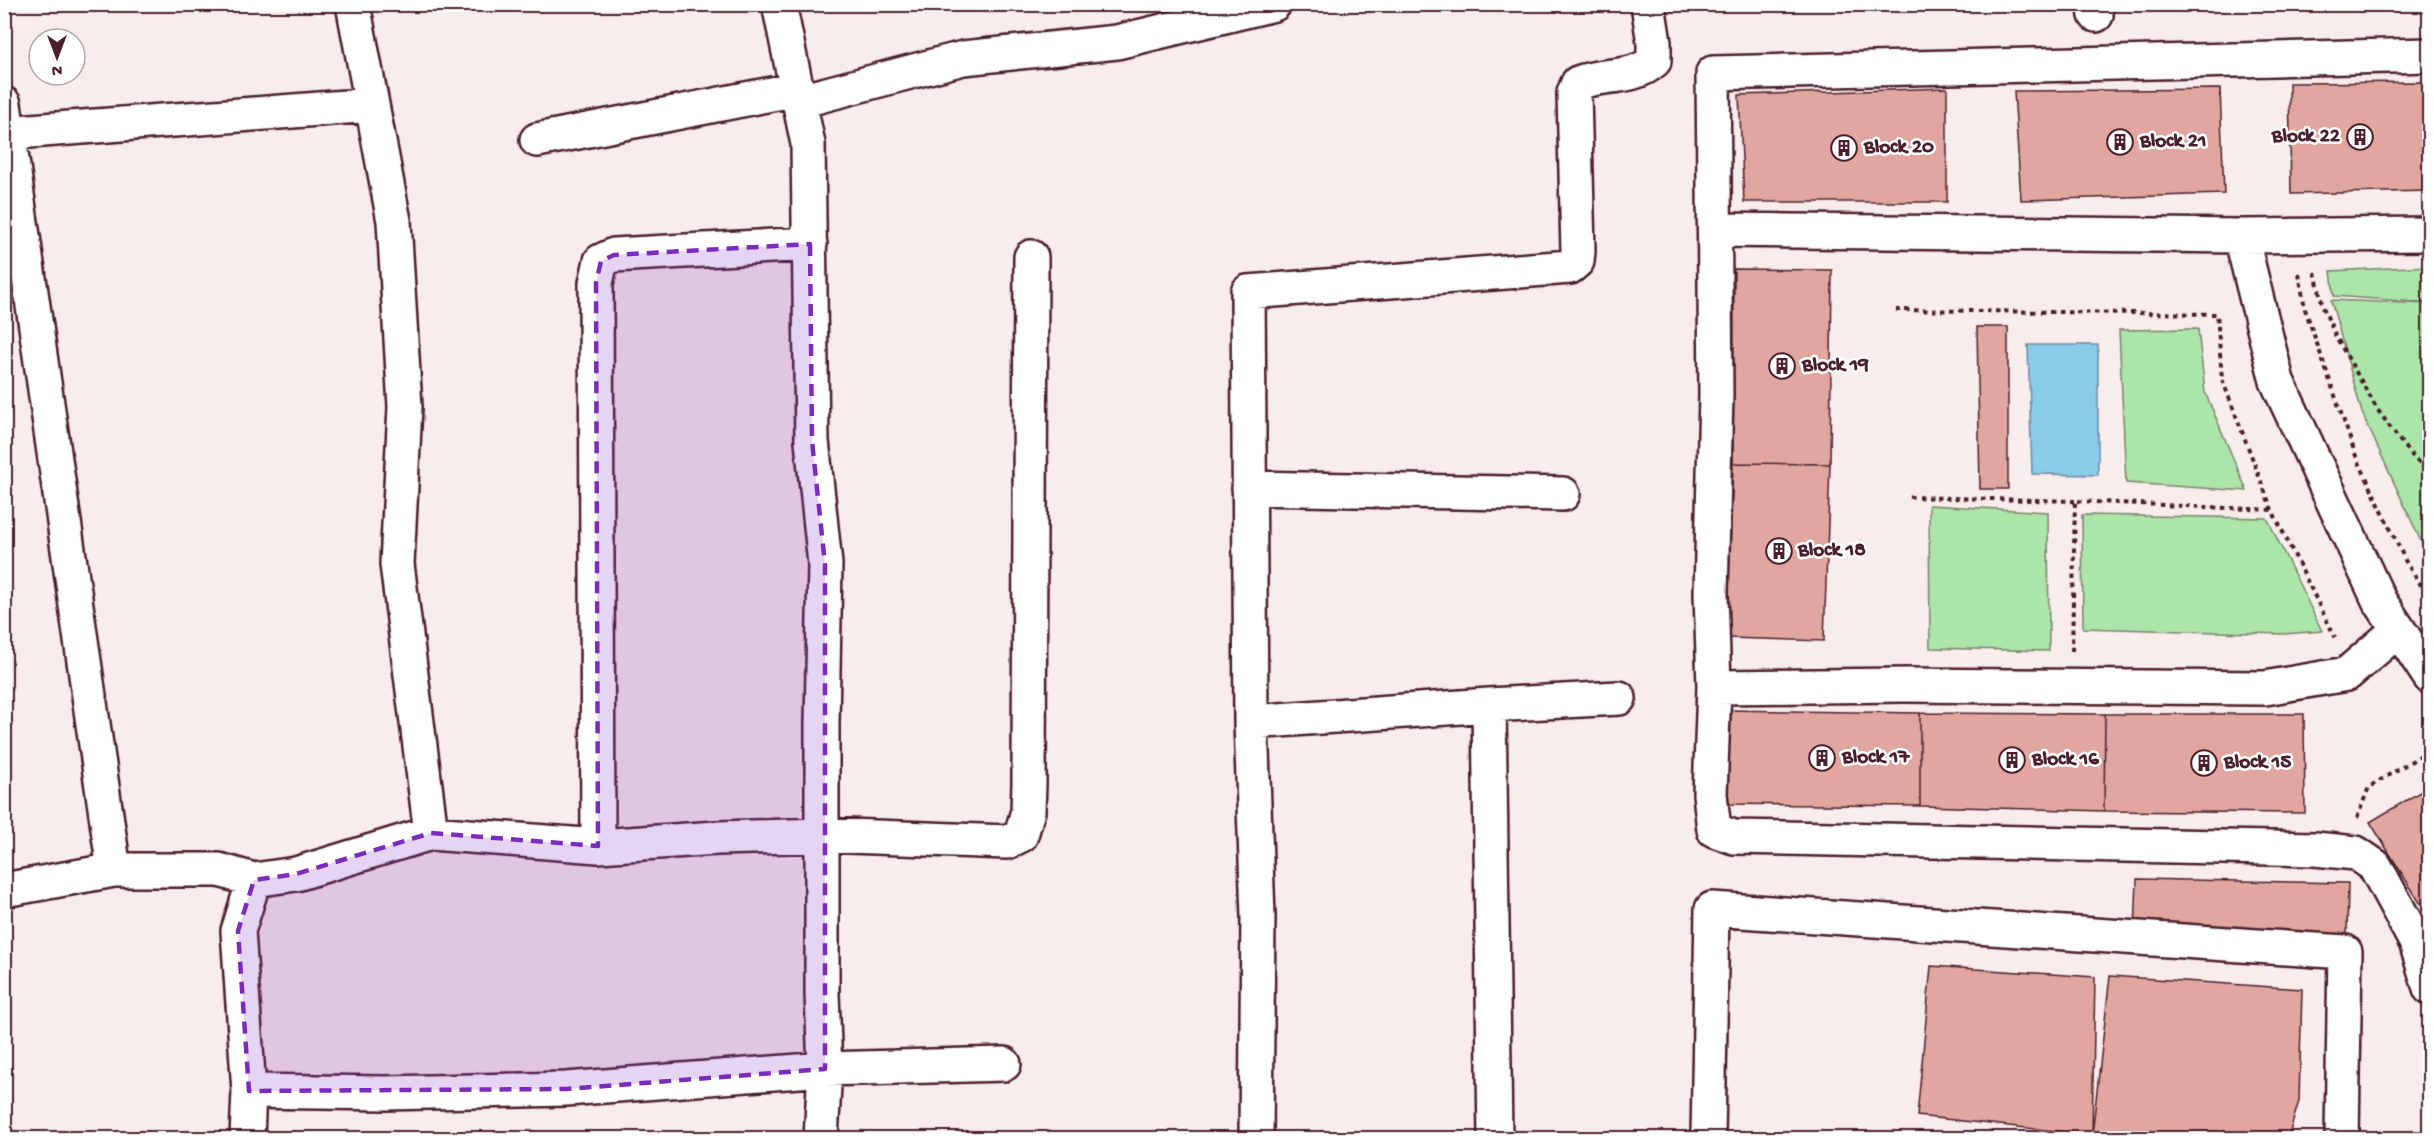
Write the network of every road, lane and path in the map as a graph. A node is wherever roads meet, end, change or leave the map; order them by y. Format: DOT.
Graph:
graph roads {
  1 [pos="353,4"];
  2 [pos="779,4"];
  3 [pos="1274,4"];
  4 [pos="1648,4"];
  5 [pos="2430,55"];
  6 [pos="798,95"];
  7 [pos="372,105"];
  8 [pos="6,123"];
  9 [pos="537,140"];
  10 [pos="1715,230"];
  11 [pos="2430,234"];
  12 [pos="2241,236"];
  13 [pos="810,244"];
  14 [pos="1031,257"];
  15 [pos="2298,263"];
  16 [pos="2313,263"];
  17 [pos="1896,310"];
  18 [pos="2430,475"];
  19 [pos="1249,488"];
  20 [pos="1563,494"];
  21 [pos="1909,497"];
  22 [pos="2075,501"];
  23 [pos="2272,510"];
  24 [pos="2430,599"];
  25 [pos="2398,630"];
  26 [pos="2072,656"];
  27 [pos="2351,670"];
  28 [pos="2430,677"];
  29 [pos="1714,687"];
  30 [pos="1618,698"];
  31 [pos="1489,705"];
  32 [pos="1251,722"];
  33 [pos="2430,750"];
  34 [pos="431,833"];
  35 [pos="822,835"];
  36 [pos="598,846"];
  37 [pos="2356,853"];
  38 [pos="114,870"];
  39 [pos="254,880"];
  40 [pos="4,890"];
  41 [pos="2430,988"];
  42 [pos="1004,1064"];
  43 [pos="825,1069"];
  44 [pos="249,1091"];
  45 [pos="247,1138"];
  46 [pos="821,1138"];
  47 [pos="1256,1138"];
  48 [pos="1495,1138"];
  49 [pos="1708,1138"];
  50 [pos="2342,1138"];
  1 -- 7 [label="street"];
  2 -- 6 [label="street"];
  3 -- 6 [label="street"];
  4 -- 19 [label="street"];
  5 -- 10 [label="street"];
  6 -- 9 [label="street"];
  6 -- 13 [label="street"];
  7 -- 8 [label="street"];
  7 -- 34 [label="street"];
  8 -- 38 [label="street"];
  10 -- 12 [label="street"];
  10 -- 29 [label="street"];
  11 -- 12 [label="street"];
  12 -- 25 [label="street"];
  13 -- 35 [label="street"];
  13 -- 36 [label="street"];
  14 -- 35 [label="street"];
  15 -- 24 [label="path"];
  16 -- 18 [label="path"];
  17 -- 23 [label="path"];
  19 -- 20 [label="street"];
  19 -- 32 [label="street"];
  21 -- 22 [label="path"];
  22 -- 23 [label="path"];
  22 -- 26 [label="path"];
  23 -- 27 [label="path"];
  25 -- 27 [label="street"];
  25 -- 28 [label="street"];
  27 -- 29 [label="street"];
  29 -- 37 [label="street"];
  30 -- 31 [label="street"];
  31 -- 32 [label="street"];
  31 -- 48 [label="street"];
  32 -- 47 [label="street"];
  33 -- 37 [label="path"];
  34 -- 36 [label="street"];
  34 -- 39 [label="street"];
  35 -- 36 [label="street"];
  35 -- 43 [label="street"];
  37 -- 41 [label="street"];
  38 -- 39 [label="street"];
  38 -- 40 [label="street"];
  39 -- 44 [label="street"];
  42 -- 43 [label="street"];
  43 -- 44 [label="street"];
  43 -- 46 [label="street"];
  44 -- 45 [label="street"];
  49 -- 50 [label="street"];
}
